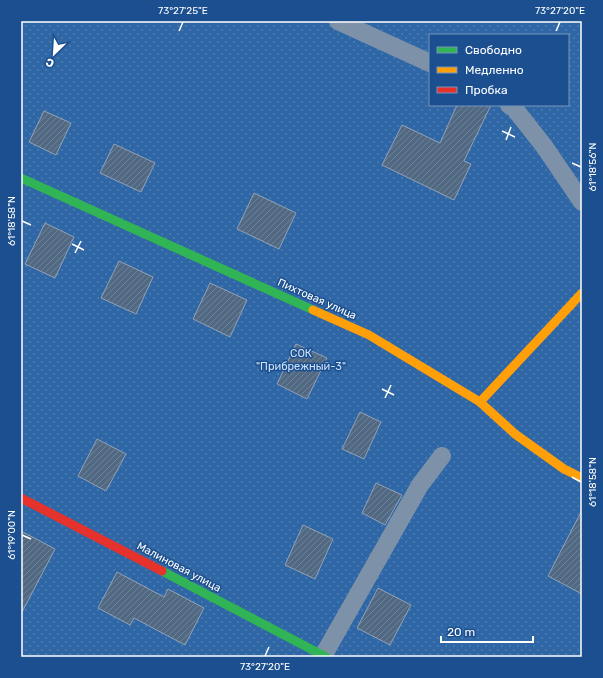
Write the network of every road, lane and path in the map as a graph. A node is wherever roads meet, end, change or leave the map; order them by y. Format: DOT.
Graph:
graph roads {
  1 [pos="338,21"];
  2 [pos="429,63"];
  3 [pos="511,106"];
  4 [pos="21,178"];
  5 [pos="582,202"];
  6 [pos="582,293"];
  7 [pos="480,402"];
  8 [pos="442,456"];
  9 [pos="582,478"];
  10 [pos="21,498"];
  11 [pos="325,656"];
  1 -- 2 [label="lane"];
  3 -- 5 [label="lane"];
  4 -- 7 [label="street, Пихтовая улица"];
  6 -- 7 [label="street"];
  7 -- 9 [label="street, Пихтовая улица"];
  8 -- 11 [label="lane"];
  10 -- 11 [label="street, Малиновая улица"];
}
